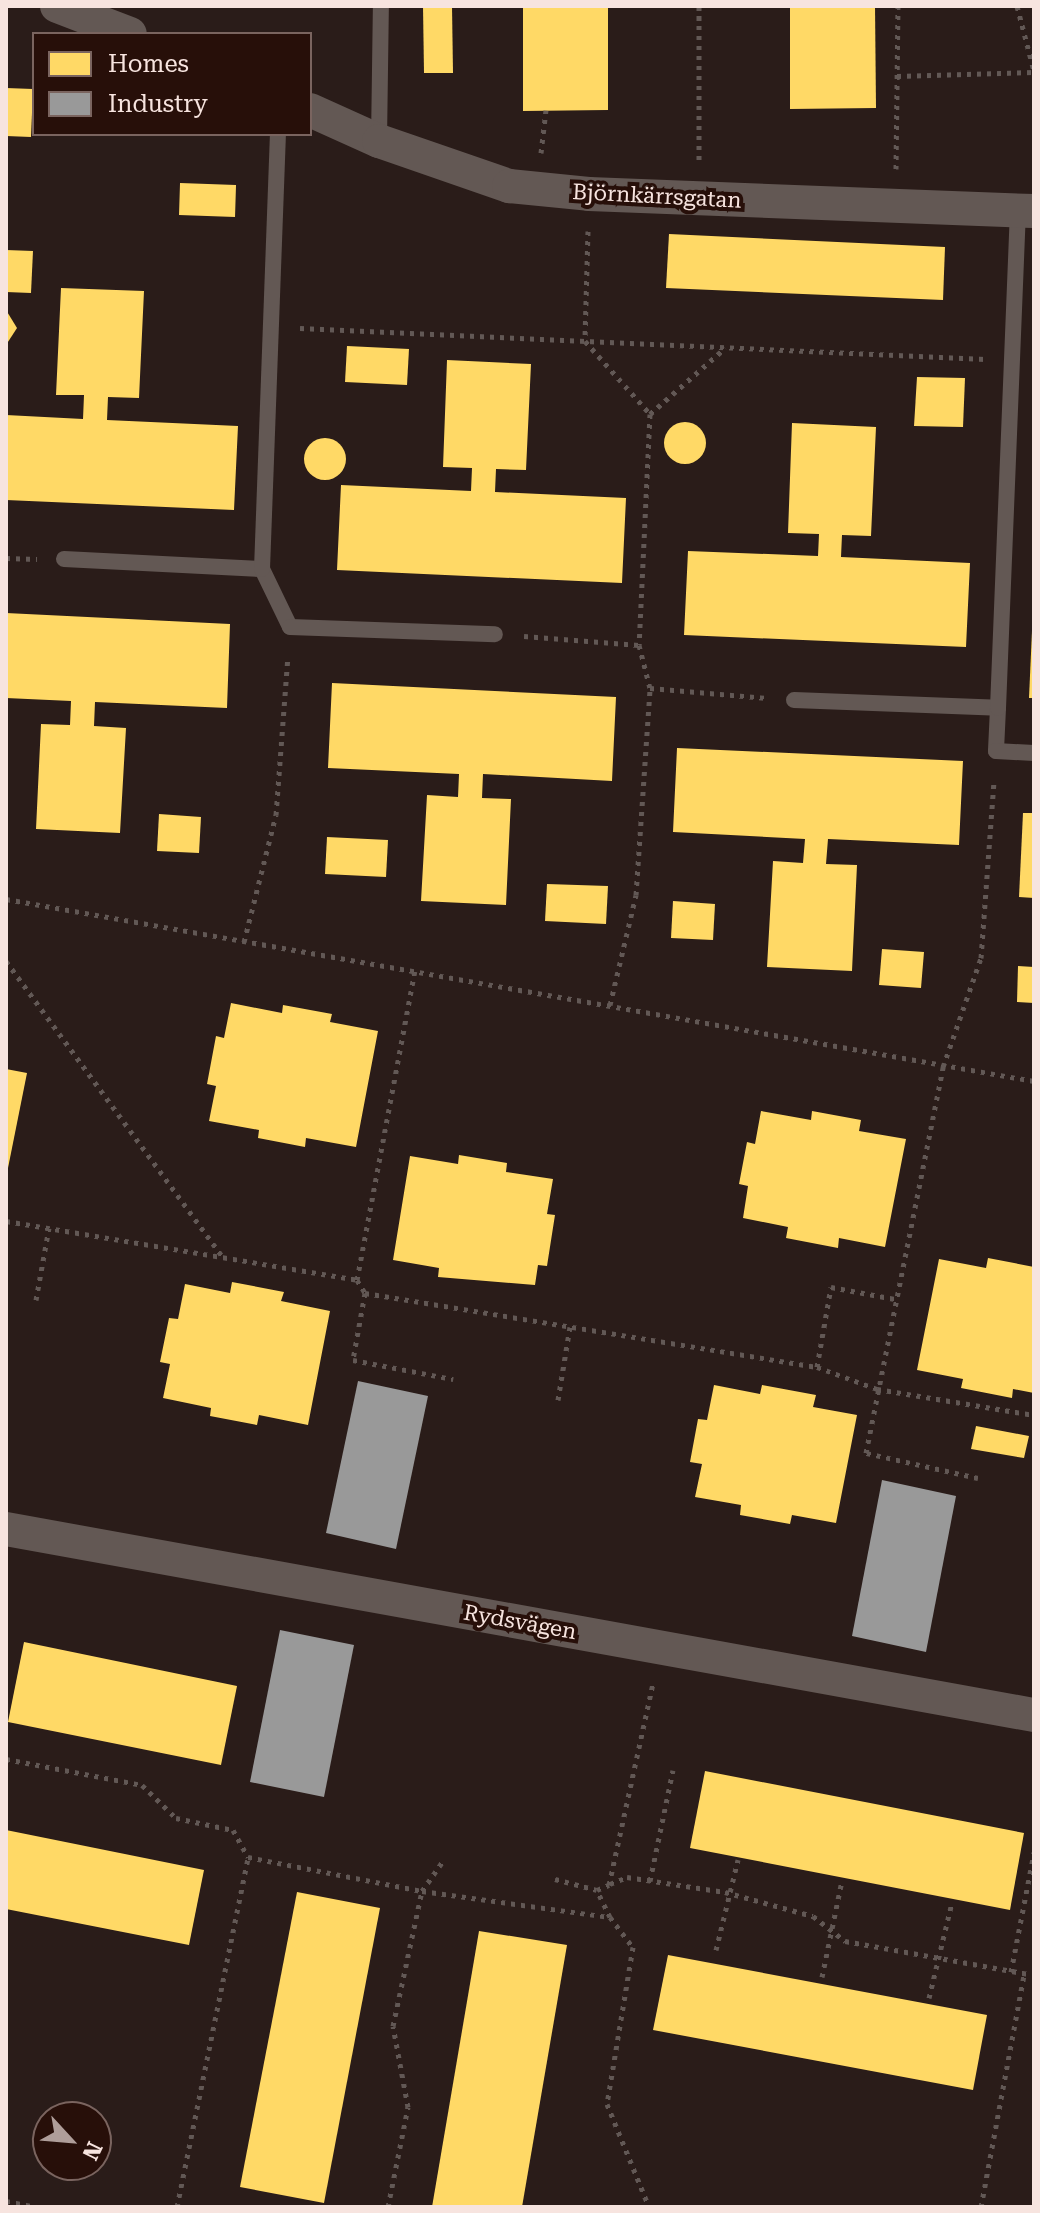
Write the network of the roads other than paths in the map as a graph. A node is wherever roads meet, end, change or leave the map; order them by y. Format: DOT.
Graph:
graph roads {
  1 [pos="57,6"];
  2 [pos="381,6"];
  3 [pos="125,32"];
  4 [pos="312,111"];
  5 [pos="278,136"];
  6 [pos="379,141"];
  7 [pos="1026,211"];
  8 [pos="64,559"];
  9 [pos="262,569"];
  10 [pos="495,634"];
  11 [pos="794,700"];
  12 [pos="998,708"];
  13 [pos="1034,753"];
  14 [pos="6,1529"];
  15 [pos="1034,1715"];
  1 -- 3 [label="street"];
  2 -- 6 [label="lane"];
  4 -- 6 [label="street, Björnkärrsgatan"];
  5 -- 9 [label="lane"];
  6 -- 7 [label="street, Björnkärrsgatan"];
  7 -- 12 [label="lane, Björnkärrsgatan"];
  8 -- 9 [label="lane"];
  9 -- 10 [label="lane"];
  11 -- 12 [label="lane"];
  12 -- 13 [label="lane, Björnkärrsgatan"];
  14 -- 15 [label="street, Rydsvägen"];
}
